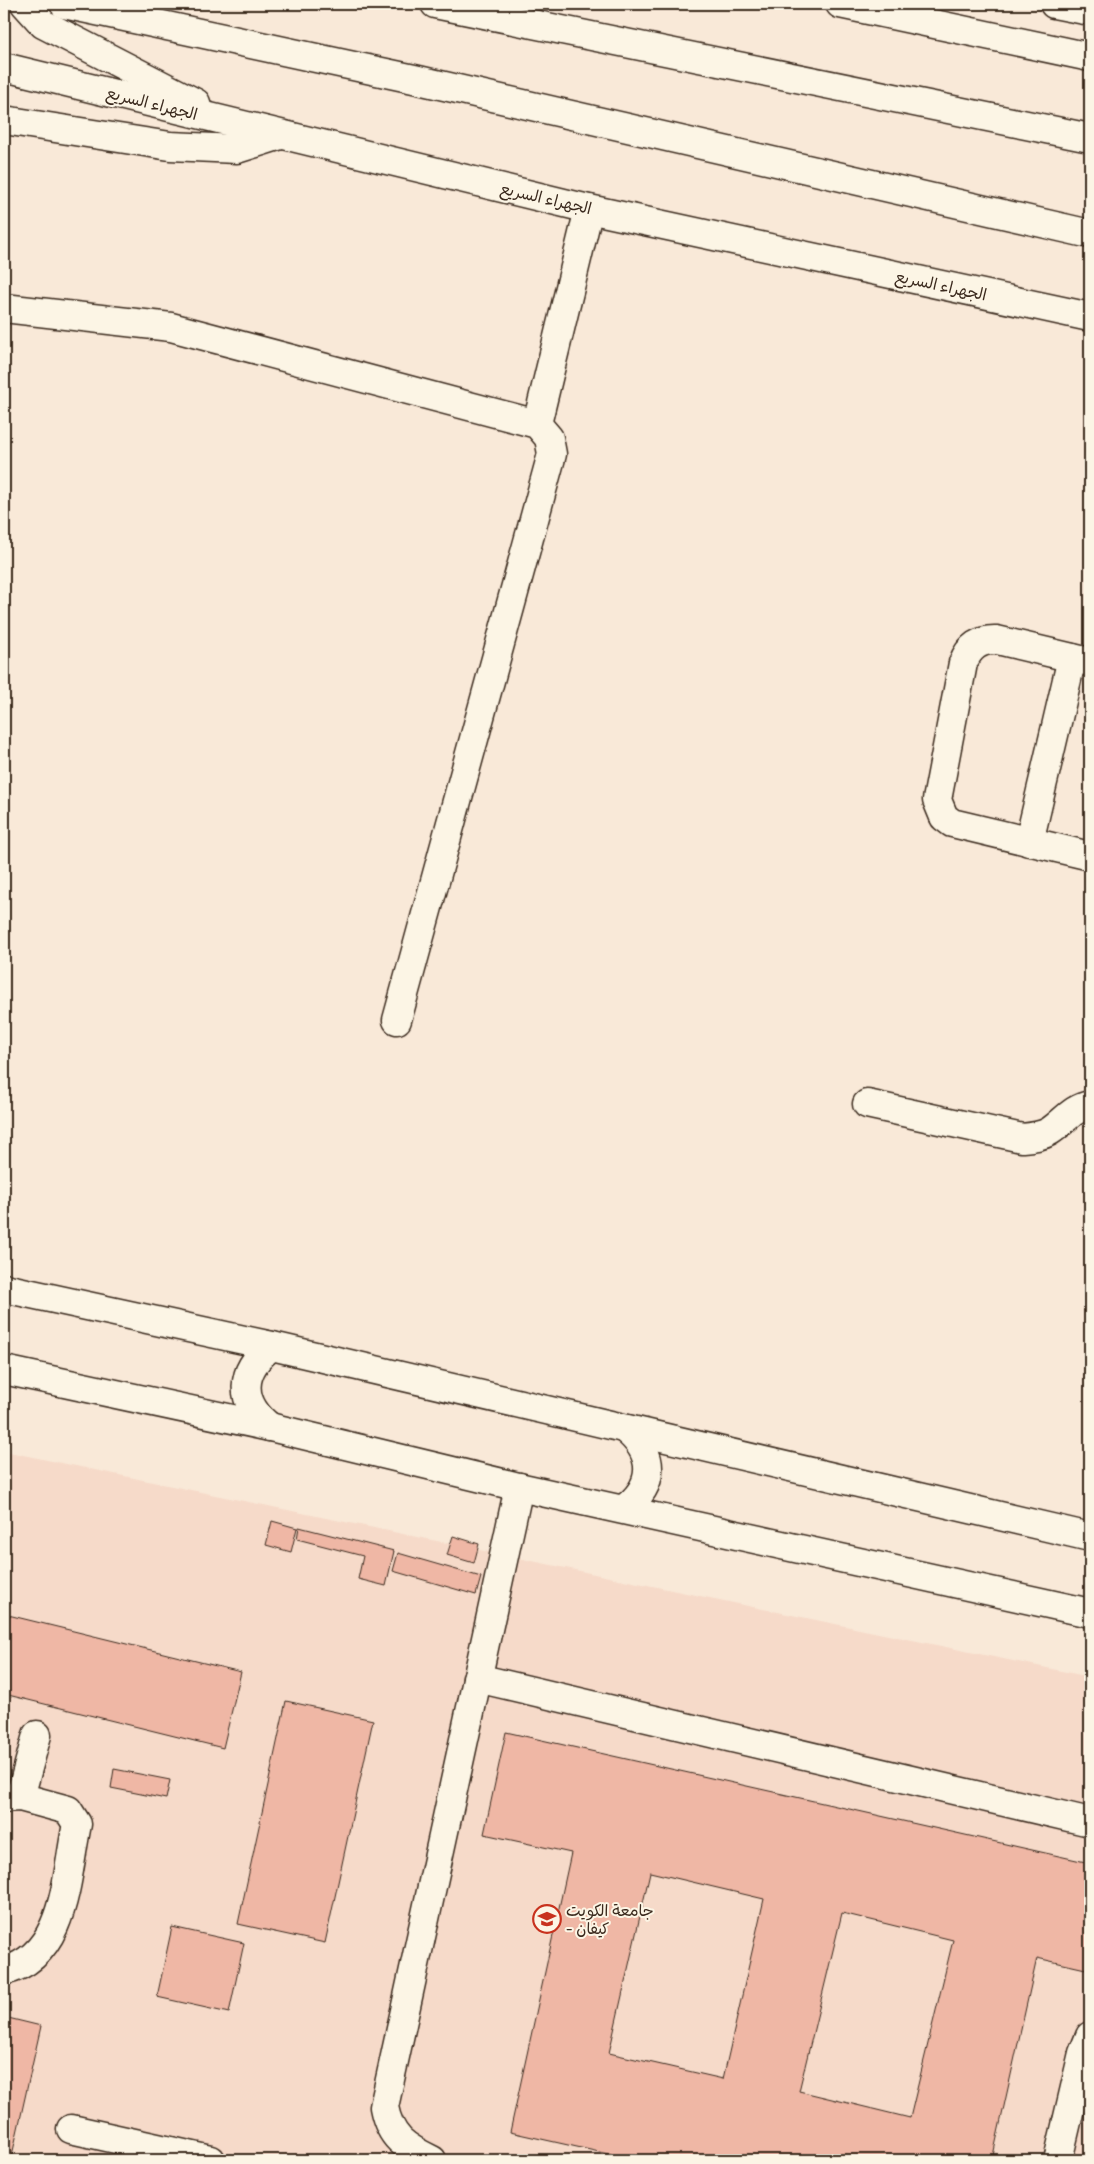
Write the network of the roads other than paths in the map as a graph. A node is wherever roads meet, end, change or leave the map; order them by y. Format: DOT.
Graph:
graph roads {
  1 [pos="25,4"];
  2 [pos="64,4"];
  3 [pos="435,4"];
  4 [pos="840,4"];
  5 [pos="1054,4"];
  6 [pos="904,10"];
  7 [pos="1090,11"];
  8 [pos="1090,57"];
  9 [pos="4,67"];
  10 [pos="4,120"];
  11 [pos="240,125"];
  12 [pos="282,135"];
  13 [pos="1090,138"];
  14 [pos="589,209"];
  15 [pos="1090,234"];
  16 [pos="4,308"];
  17 [pos="1090,317"];
  18 [pos="537,424"];
  19 [pos="1081,660"];
  20 [pos="1029,842"];
  21 [pos="1090,856"];
  22 [pos="398,1020"];
  23 [pos="867,1104"];
  24 [pos="1090,1105"];
  25 [pos="4,1288"];
  26 [pos="272,1346"];
  27 [pos="4,1370"];
  28 [pos="270,1427"];
  29 [pos="625,1428"];
  30 [pos="519,1487"];
  31 [pos="624,1509"];
  32 [pos="1090,1537"];
  33 [pos="1090,1613"];
  34 [pos="477,1678"];
  35 [pos="37,1735"];
  36 [pos="12,1798"];
  37 [pos="1090,1822"];
  38 [pos="4,1971"];
  39 [pos="1090,2036"];
  40 [pos="71,2129"];
  41 [pos="428,2159"];
  42 [pos="211,2160"];
  43 [pos="1058,2160"];
  1 -- 11 [label="main road"];
  2 -- 15 [label="main road"];
  3 -- 13 [label="main road"];
  4 -- 6 [label="main road"];
  5 -- 7 [label="main road"];
  6 -- 8 [label="main road"];
  9 -- 11 [label="main road, الجهراء السريع"];
  10 -- 12 [label="main road"];
  11 -- 12 [label="main road, الجهراء السريع"];
  12 -- 14 [label="main road, الجهراء السريع"];
  14 -- 17 [label="main road, الجهراء السريع"];
  14 -- 18 [label="main road"];
  16 -- 18 [label="main road"];
  18 -- 22 [label="main road"];
  19 -- 20 [label="main road"];
  19 -- 20 [label="main road"];
  20 -- 21 [label="main road"];
  23 -- 24 [label="main road"];
  25 -- 26 [label="main road"];
  26 -- 28 [label="main road"];
  26 -- 29 [label="main road"];
  27 -- 28 [label="main road"];
  28 -- 30 [label="main road"];
  29 -- 31 [label="main road"];
  29 -- 32 [label="main road"];
  30 -- 31 [label="main road"];
  30 -- 34 [label="main road"];
  31 -- 33 [label="main road"];
  34 -- 37 [label="main road"];
  34 -- 41 [label="main road"];
  35 -- 36 [label="main road"];
  36 -- 38 [label="main road"];
  39 -- 43 [label="main road"];
  40 -- 42 [label="main road"];
}
